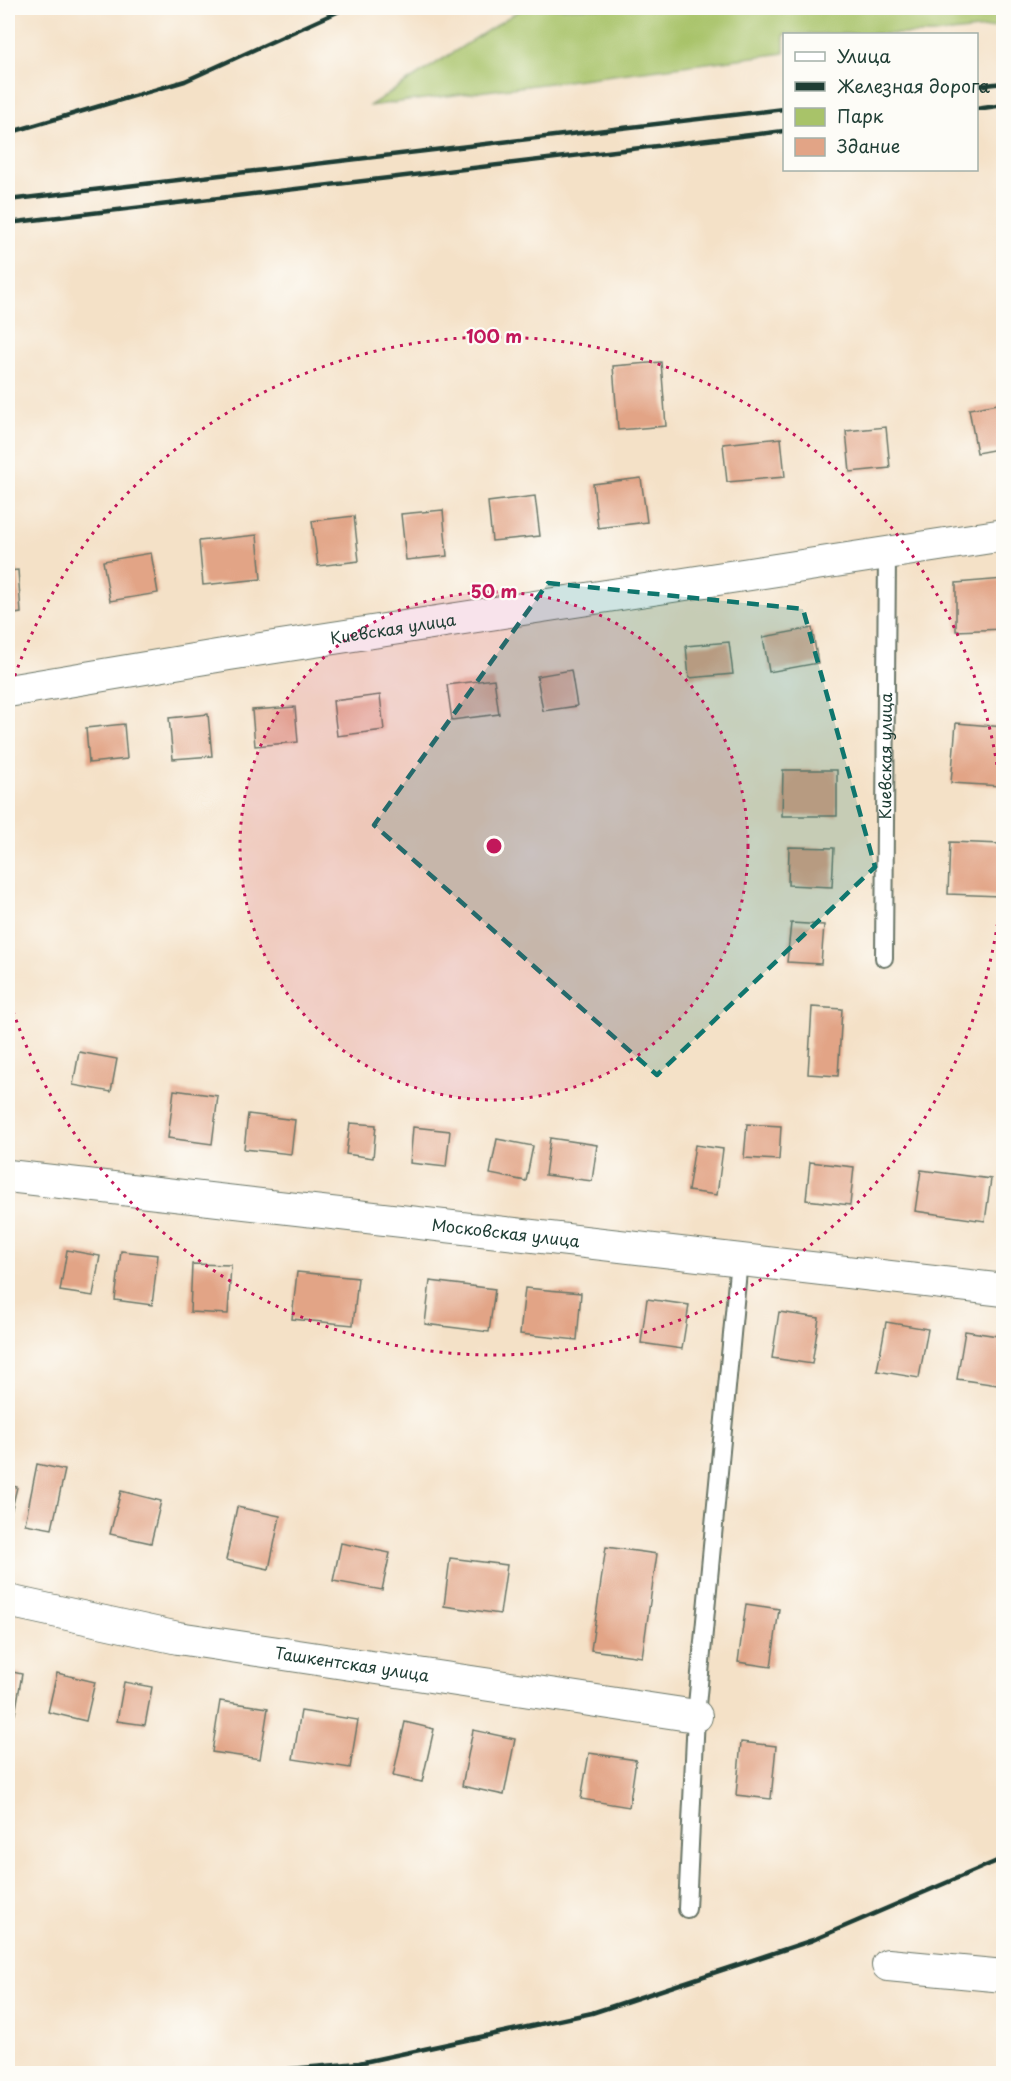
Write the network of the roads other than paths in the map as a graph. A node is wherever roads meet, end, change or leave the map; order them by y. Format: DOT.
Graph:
graph roads {
  1 [pos="1004,536"];
  2 [pos="887,553"];
  3 [pos="8,691"];
  4 [pos="884,958"];
  5 [pos="8,1176"];
  6 [pos="739,1260"];
  7 [pos="1004,1290"];
  8 [pos="8,1601"];
  9 [pos="696,1716"];
  10 [pos="687,1909"];
  11 [pos="888,1965"];
  12 [pos="1004,1976"];
  1 -- 2 [label="street, Киевская улица"];
  2 -- 3 [label="street, Киевская улица"];
  2 -- 4 [label="lane, Киевская улица"];
  5 -- 6 [label="street, Московская улица"];
  6 -- 7 [label="street, Московская улица"];
  6 -- 9 [label="lane"];
  8 -- 9 [label="street, Ташкентская улица"];
  9 -- 10 [label="lane"];
  11 -- 12 [label="street"];
}
